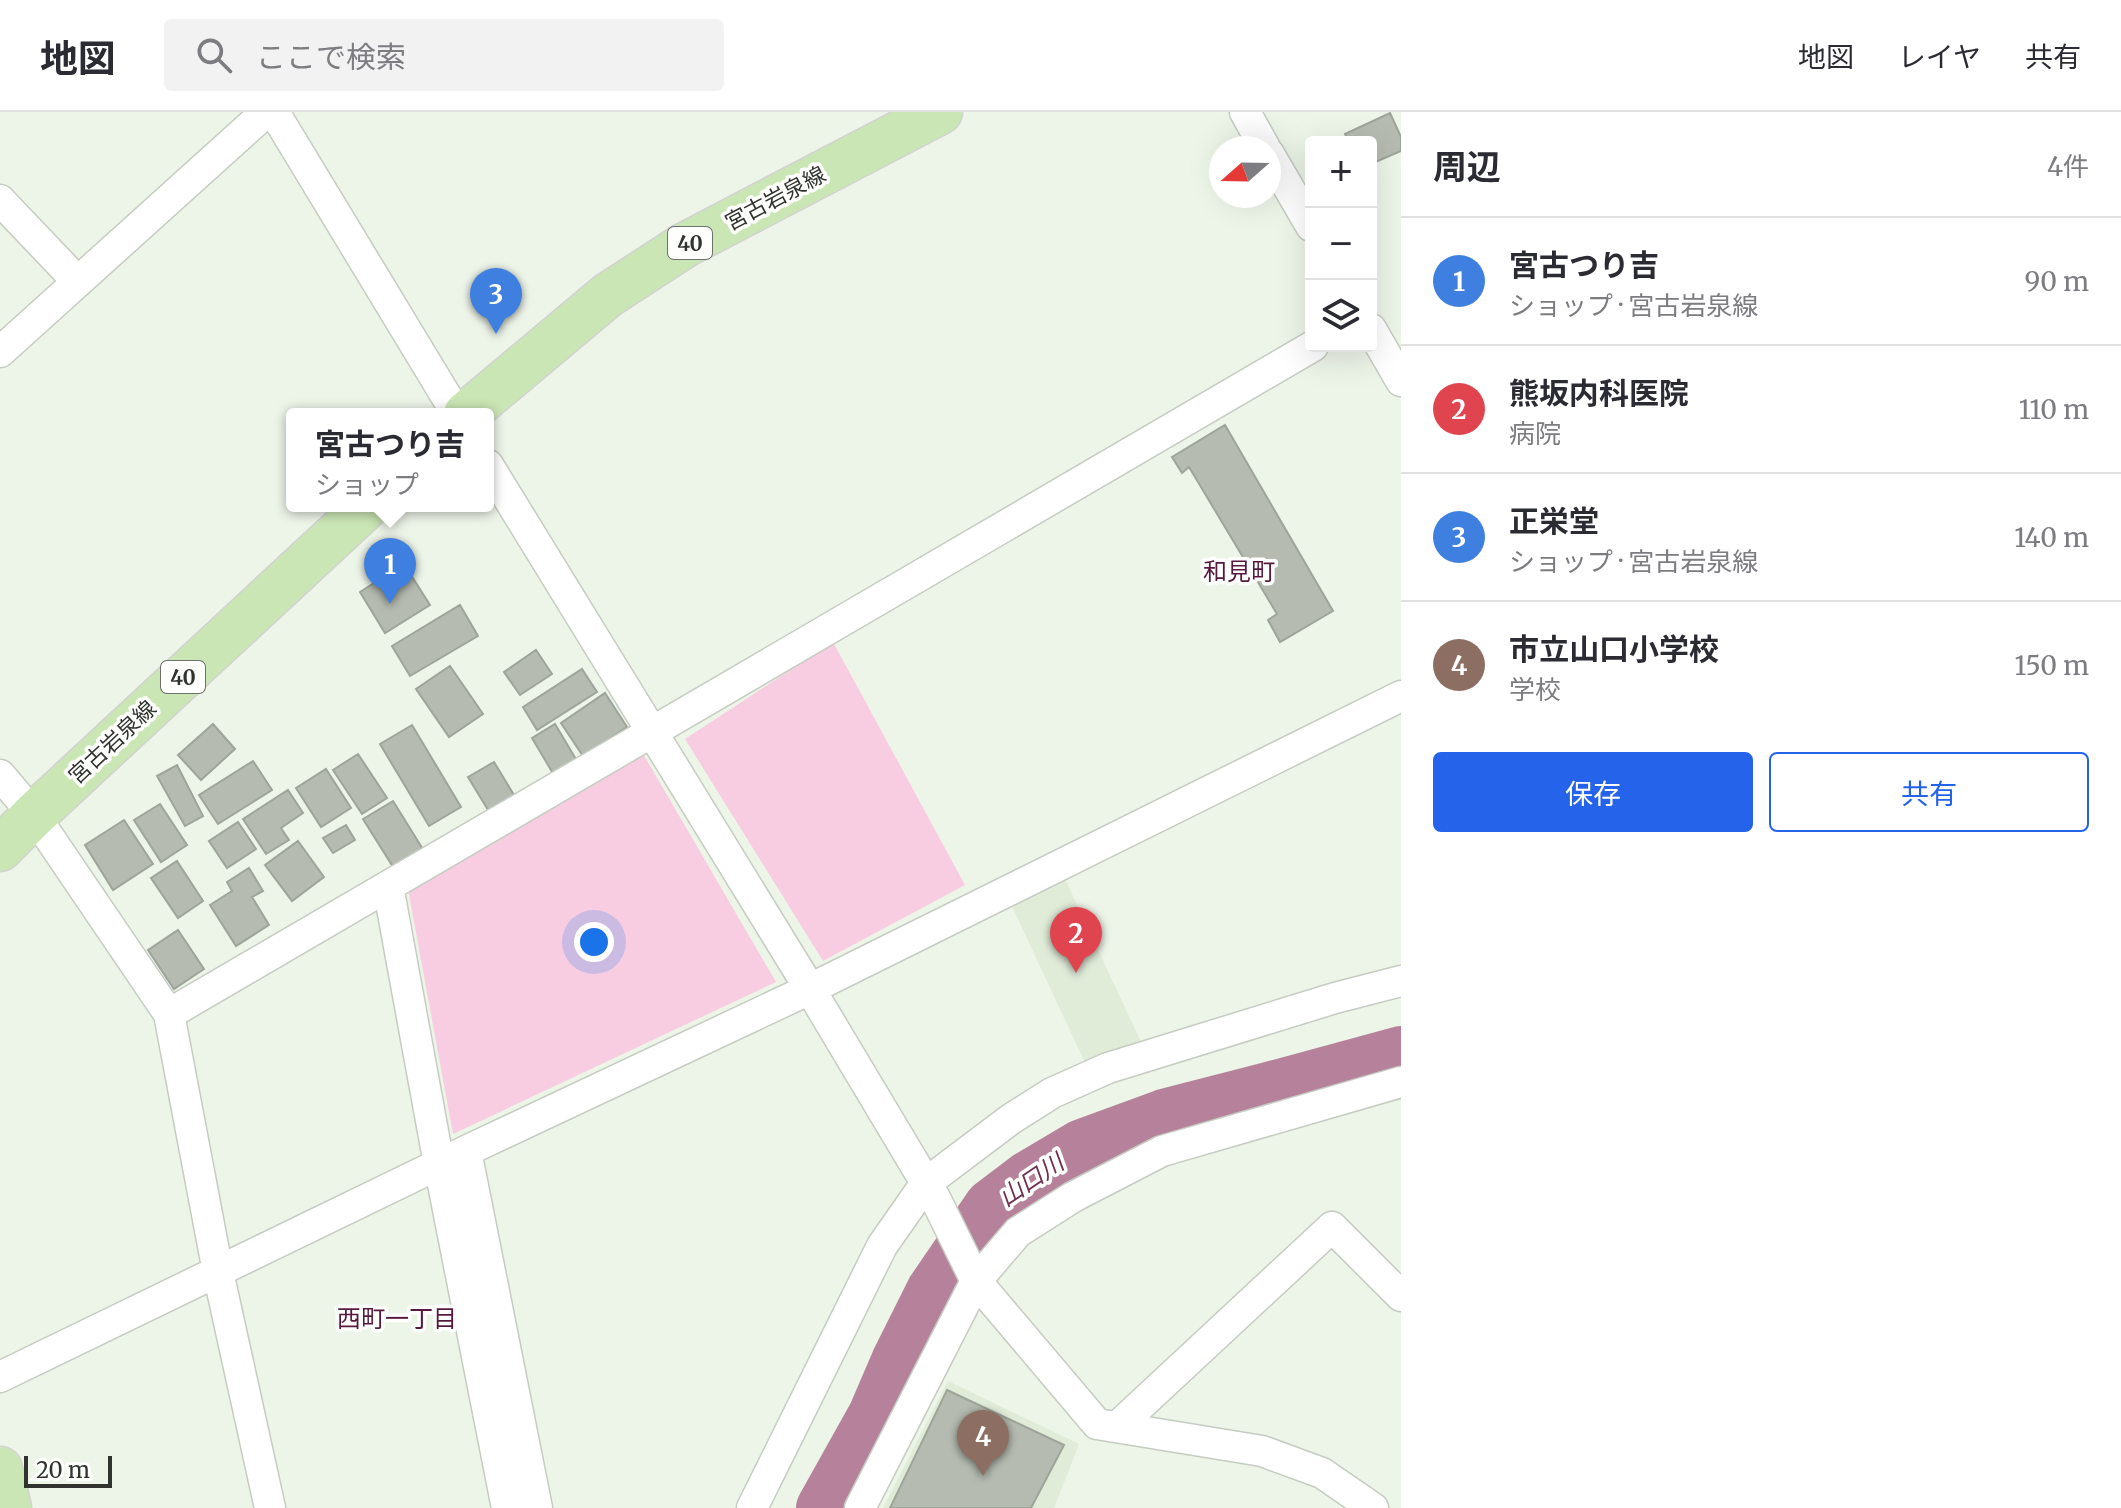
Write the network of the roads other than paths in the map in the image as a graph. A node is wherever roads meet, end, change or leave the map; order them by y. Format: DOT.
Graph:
graph roads {
  1 [pos="266,112"];
  2 [pos="274,112"];
  3 [pos="940,112"];
  4 [pos="1245,112"];
  5 [pos="1258,136"];
  6 [pos="1281,175"];
  7 [pos="0,200"];
  8 [pos="1305,216"];
  9 [pos="78,282"];
  10 [pos="1377,339"];
  11 [pos="1305,351"];
  12 [pos="0,352"];
  13 [pos="1401,381"];
  14 [pos="453,408"];
  15 [pos="473,408"];
  16 [pos="494,475"];
  17 [pos="361,512"];
  18 [pos="1401,696"];
  19 [pos="651,732"];
  20 [pos="0,775"];
  21 [pos="34,815"];
  22 [pos="0,849"];
  23 [pos="388,886"];
  24 [pos="1401,981"];
  25 [pos="810,989"];
  26 [pos="169,1014"];
  27 [pos="1401,1082"];
  28 [pos="452,1157"];
  29 [pos="931,1191"];
  30 [pos="218,1272"];
  31 [pos="976,1281"];
  32 [pos="1401,1296"];
  33 [pos="0,1377"];
  34 [pos="1117,1427"];
  35 [pos="0,1469"];
  36 [pos="9,1508"];
  37 [pos="270,1508"];
  38 [pos="507,1508"];
  39 [pos="537,1508"];
  40 [pos="752,1508"];
  41 [pos="860,1508"];
  42 [pos="1373,1508"];
  1 -- 9 [label="street"];
  2 -- 14 [label="street"];
  3 -- 15 [label="main road, 宮古岩泉線 / 40"];
  4 -- 5 [label="street"];
  6 -- 8 [label="street"];
  7 -- 9 [label="street"];
  9 -- 12 [label="street"];
  10 -- 13 [label="street"];
  11 -- 19 [label="street"];
  16 -- 19 [label="street"];
  17 -- 21 [label="main road, 宮古岩泉線 / 40"];
  18 -- 25 [label="street"];
  19 -- 23 [label="street"];
  19 -- 25 [label="street"];
  20 -- 21 [label="street"];
  21 -- 22 [label="main road, 宮古岩泉線 / 40"];
  21 -- 26 [label="street"];
  23 -- 26 [label="street"];
  23 -- 28 [label="street"];
  24 -- 29 [label="street"];
  25 -- 28 [label="street"];
  25 -- 29 [label="street"];
  26 -- 30 [label="street"];
  27 -- 31 [label="street"];
  28 -- 30 [label="street"];
  28 -- 38 [label="street"];
  28 -- 39 [label="street"];
  29 -- 31 [label="street"];
  29 -- 40 [label="street"];
  30 -- 33 [label="street"];
  30 -- 37 [label="street"];
  31 -- 34 [label="street"];
  31 -- 41 [label="street"];
  32 -- 34 [label="street"];
  34 -- 42 [label="street"];
  35 -- 36 [label="main road"];
}
